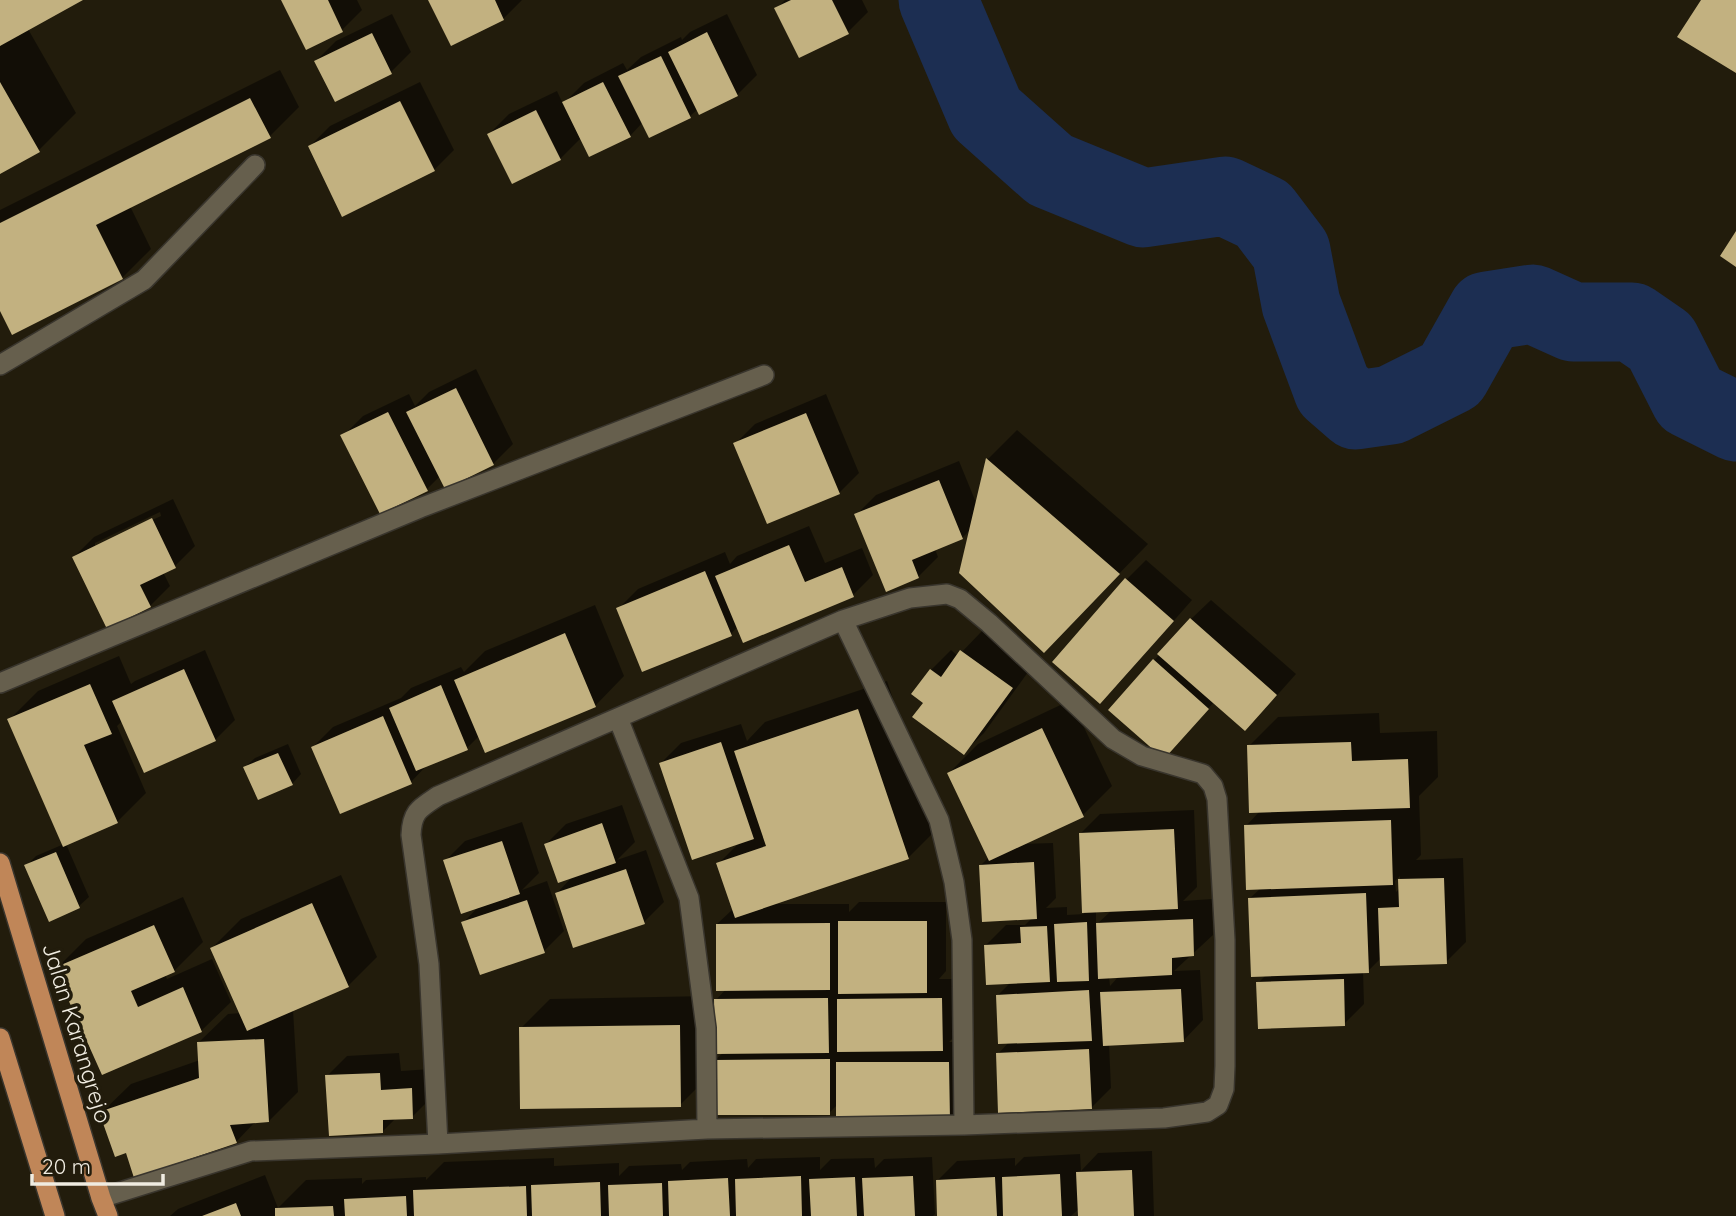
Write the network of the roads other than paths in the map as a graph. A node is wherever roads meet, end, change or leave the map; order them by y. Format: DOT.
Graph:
graph roads {
  1 [pos="255,165"];
  2 [pos="0,365"];
  3 [pos="764,375"];
  4 [pos="844,620"];
  5 [pos="0,683"];
  6 [pos="618,718"];
  7 [pos="0,863"];
  8 [pos="0,1038"];
  9 [pos="964,1125"];
  10 [pos="707,1129"];
  11 [pos="438,1144"];
  12 [pos="101,1198"];
  13 [pos="55,1216"];
  14 [pos="108,1216"];
  1 -- 2 [label="street"];
  3 -- 5 [label="street"];
  4 -- 6 [label="street"];
  4 -- 9 [label="street"];
  4 -- 9 [label="street"];
  6 -- 10 [label="street"];
  6 -- 11 [label="street"];
  7 -- 12 [label="main road, Jalan Karangrejo"];
  8 -- 13 [label="main road"];
  9 -- 10 [label="street"];
  10 -- 11 [label="street"];
  11 -- 12 [label="street"];
  12 -- 14 [label="main road, Jalan Karangrejo"];
}
